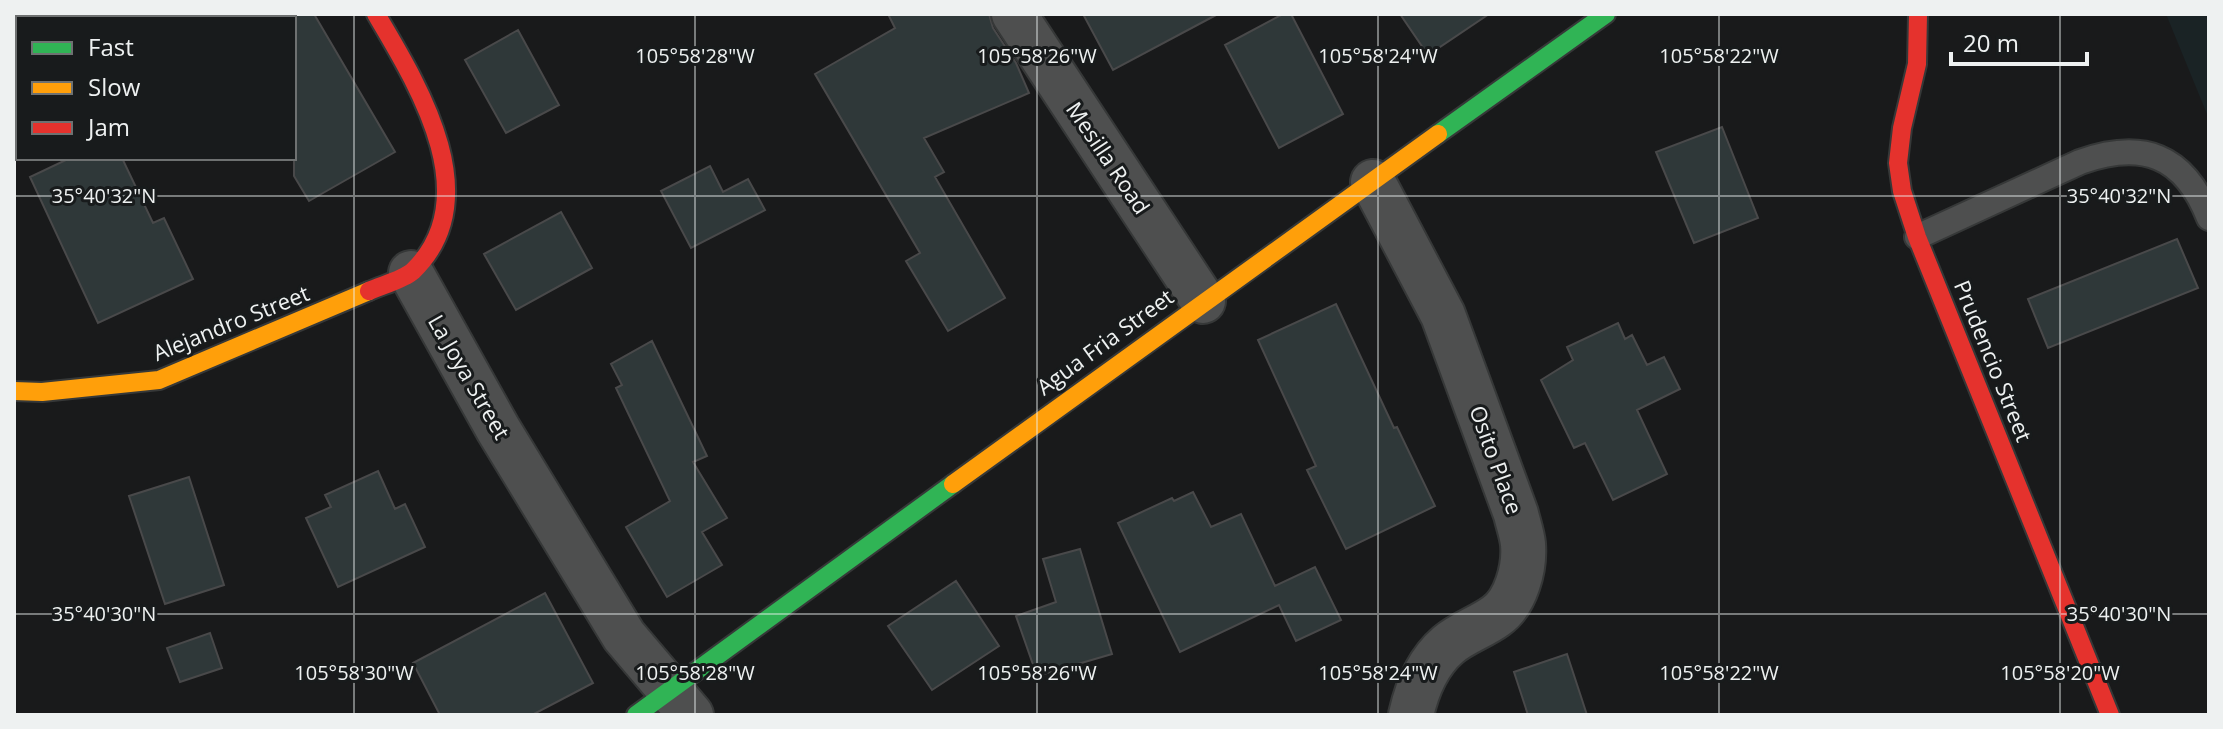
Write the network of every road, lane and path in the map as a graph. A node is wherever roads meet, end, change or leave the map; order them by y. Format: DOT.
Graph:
graph roads {
  1 [pos="376,14"];
  2 [pos="1014,14"];
  3 [pos="1606,14"];
  4 [pos="1918,14"];
  5 [pos="1373,182"];
  6 [pos="2209,218"];
  7 [pos="1917,237"];
  8 [pos="411,273"];
  9 [pos="1203,301"];
  10 [pos="14,391"];
  11 [pos="665,707"];
  12 [pos="1411,715"];
  13 [pos="2110,715"];
  1 -- 8 [label="street"];
  2 -- 9 [label="street, Mesilla Road"];
  3 -- 5 [label="street, Agua Fria Street"];
  4 -- 7 [label="street, Prudencio Street"];
  5 -- 9 [label="street, Agua Fria Street"];
  5 -- 12 [label="street, Osito Place"];
  6 -- 7 [label="lane"];
  7 -- 13 [label="street, Prudencio Street"];
  8 -- 10 [label="street, Alejandro Street"];
  8 -- 11 [label="street, La Joya Street"];
  9 -- 11 [label="street, Agua Fria Street"];
}
